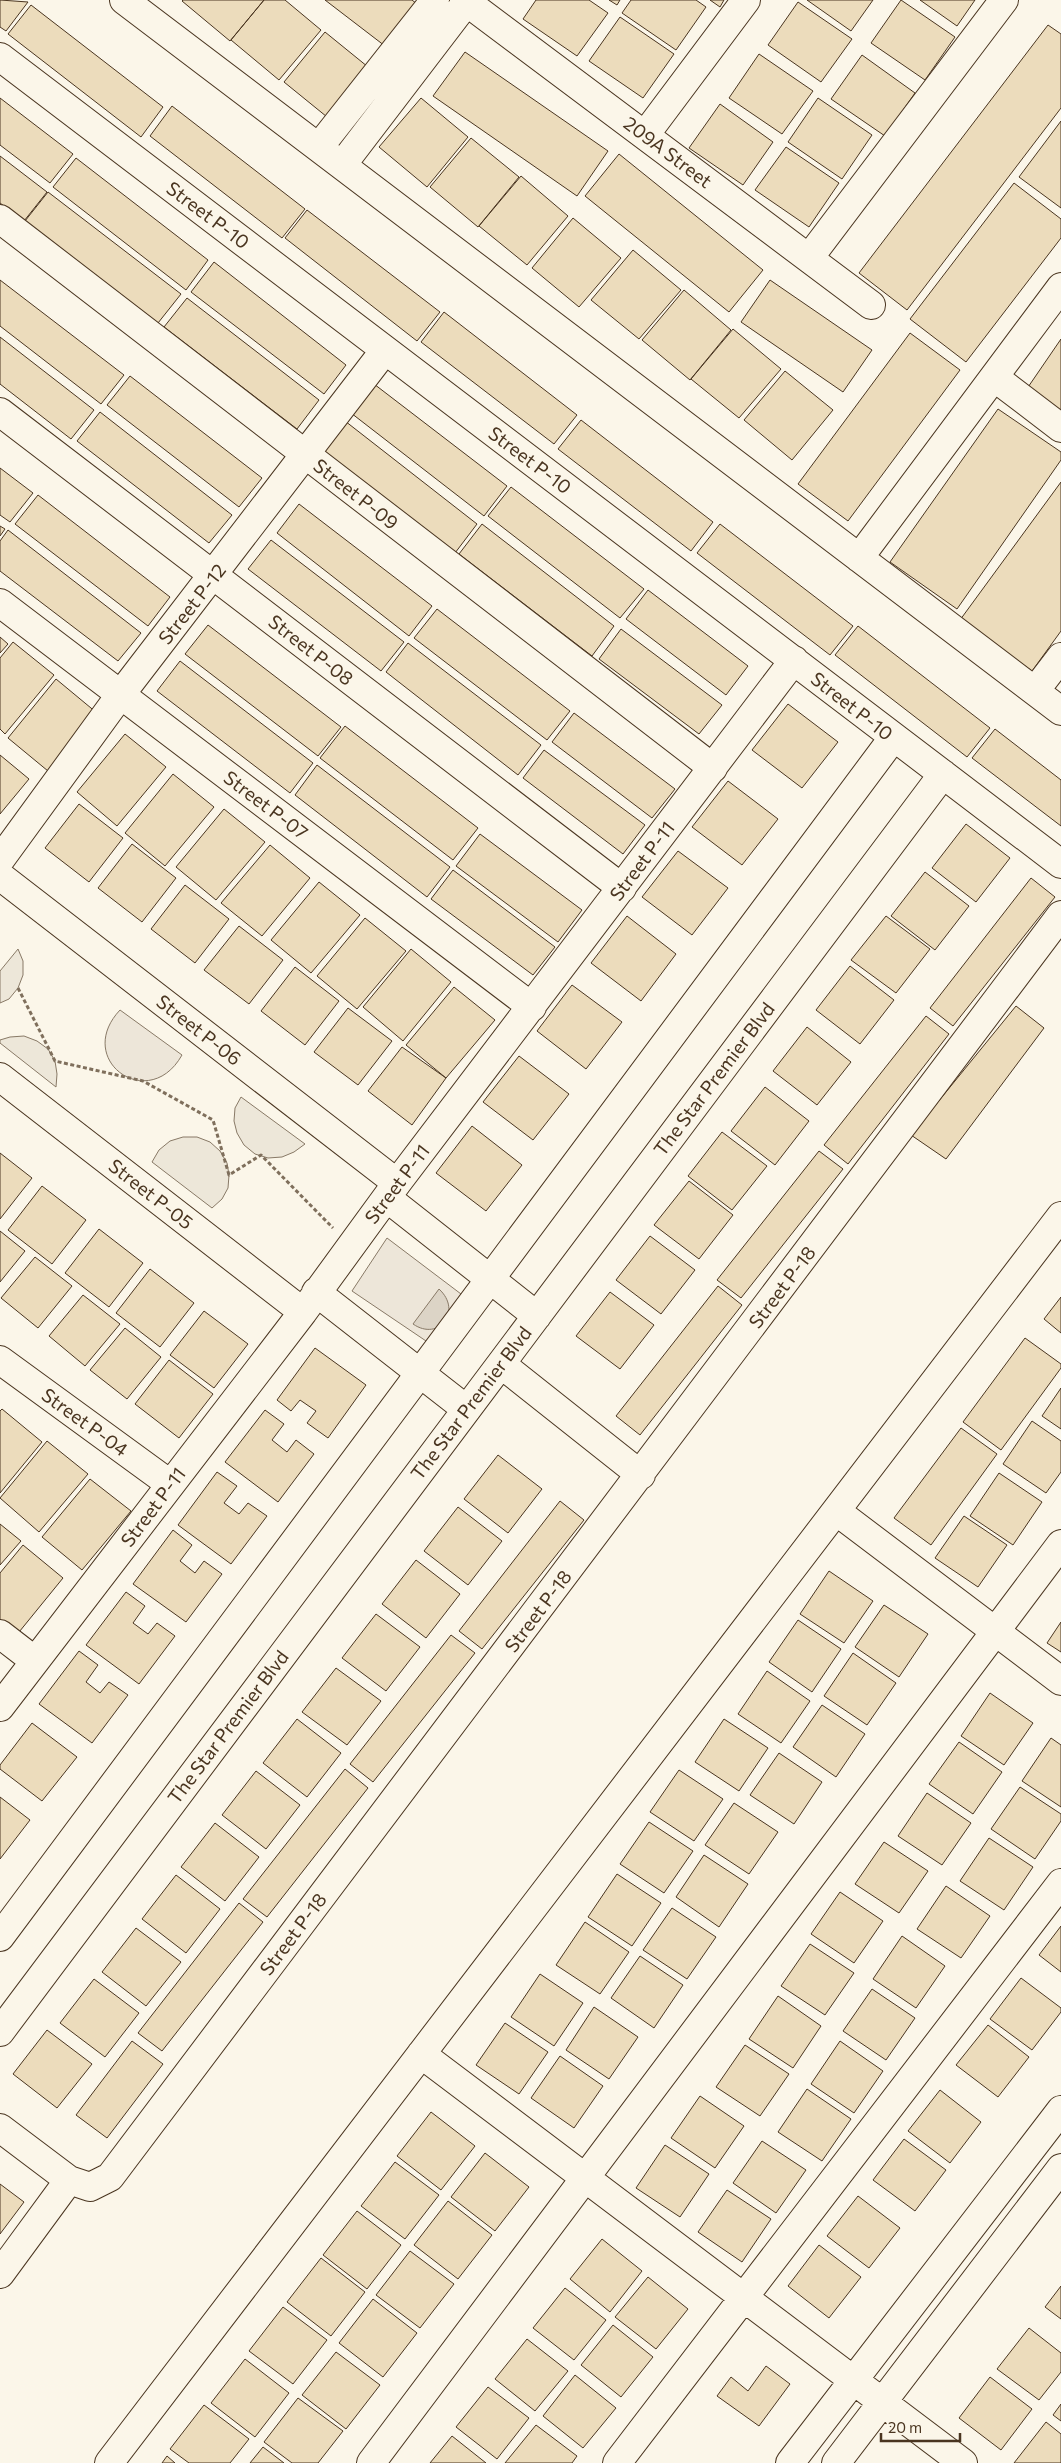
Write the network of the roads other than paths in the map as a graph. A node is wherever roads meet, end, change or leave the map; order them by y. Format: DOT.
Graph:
graph roads {
  1 [pos="124,0"];
  2 [pos="435,0"];
  3 [pos="466,0"];
  4 [pos="746,0"];
  5 [pos="1004,0"];
  6 [pos="0,57"];
  7 [pos="645,135"];
  8 [pos="319,148"];
  9 [pos="342,165"];
  10 [pos="0,219"];
  11 [pos="809,258"];
  12 [pos="1061,287"];
  13 [pos="871,305"];
  14 [pos="385,350"];
  15 [pos="994,377"];
  16 [pos="0,412"];
  17 [pos="1061,428"];
  18 [pos="306,455"];
  19 [pos="859,558"];
  20 [pos="214,576"];
  21 [pos="0,603"];
  22 [pos="1061,657"];
  23 [pos="794,660"];
  24 [pos="1035,691"];
  25 [pos="122,694"];
  26 [pos="1061,711"];
  27 [pos="893,738"];
  28 [pos="713,768"];
  29 [pos="943,774"];
  30 [pos="0,860"];
  31 [pos="1061,864"];
  32 [pos="0,876"];
  33 [pos="622,888"];
  34 [pos="1061,915"];
  35 [pos="532,1007"];
  36 [pos="0,1077"];
  37 [pos="392,1191"];
  38 [pos="1061,1216"];
  39 [pos="490,1279"];
  40 [pos="309,1302"];
  41 [pos="537,1316"];
  42 [pos="0,1360"];
  43 [pos="501,1364"];
  44 [pos="420,1374"];
  45 [pos="466,1409"];
  46 [pos="640,1475"];
  47 [pos="170,1484"];
  48 [pos="836,1511"];
  49 [pos="1061,1544"];
  50 [pos="994,1631"];
  51 [pos="0,1634"];
  52 [pos="35,1661"];
  53 [pos="1061,1681"];
  54 [pos="0,1707"];
  55 [pos="1061,1883"];
  56 [pos="0,1937"];
  57 [pos="0,2032"];
  58 [pos="421,2054"];
  59 [pos="1061,2110"];
  60 [pos="0,2128"];
  61 [pos="1061,2168"];
  62 [pos="586,2178"];
  63 [pos="69,2180"];
  64 [pos="0,2274"];
  65 [pos="743,2297"];
  66 [pos="854,2380"];
  67 [pos="882,2402"];
  68 [pos="109,2463"];
  69 [pos="371,2463"];
  70 [pos="617,2463"];
  71 [pos="790,2463"];
  72 [pos="836,2463"];
  73 [pos="963,2463"];
  1 -- 8 [label="street"];
  2 -- 8 [label="street"];
  3 -- 7 [label="street, 209A Street"];
  3 -- 9 [label="street"];
  4 -- 7 [label="street"];
  5 -- 11 [label="street"];
  6 -- 14 [label="street, Street P-10"];
  7 -- 11 [label="street, 209A Street"];
  8 -- 9 [label="street"];
  9 -- 19 [label="street"];
  10 -- 18 [label="street, Street P-09"];
  11 -- 13 [label="street, 209A Street"];
  12 -- 15 [label="street"];
  14 -- 18 [label="street, Street P-12"];
  14 -- 23 [label="street, Street P-10"];
  15 -- 17 [label="street"];
  15 -- 19 [label="street"];
  16 -- 20 [label="street, Street P-08"];
  18 -- 20 [label="street, Street P-12"];
  18 -- 28 [label="street, Street P-09"];
  19 -- 24 [label="street"];
  20 -- 25 [label="street, Street P-12"];
  20 -- 33 [label="street, Street P-08"];
  21 -- 25 [label="street, Street P-07"];
  22 -- 24 [label="street"];
  23 -- 27 [label="street, Street P-10"];
  23 -- 28 [label="street, Street P-11"];
  24 -- 26 [label="street"];
  25 -- 30 [label="street, Street P-12"];
  25 -- 35 [label="street, Street P-07"];
  27 -- 29 [label="street, Street P-10"];
  27 -- 39 [label="street"];
  28 -- 33 [label="street, Street P-11"];
  29 -- 31 [label="street, Street P-10"];
  29 -- 41 [label="street, The Star Premier Blvd"];
  32 -- 37 [label="street, Street P-06"];
  33 -- 35 [label="street, Street P-11"];
  34 -- 46 [label="street, Street P-18"];
  35 -- 37 [label="street, Street P-11"];
  36 -- 40 [label="street, Street P-05"];
  37 -- 39 [label="street, Street P-06"];
  37 -- 40 [label="street, Street P-11"];
  38 -- 48 [label="street"];
  39 -- 41 [label="street, Street P-06"];
  39 -- 44 [label="street"];
  40 -- 44 [label="street, Street P-05"];
  40 -- 47 [label="street, Street P-11"];
  41 -- 43 [label="street, The Star Premier Blvd"];
  42 -- 47 [label="street, Street P-04"];
  43 -- 45 [label="street, The Star Premier Blvd"];
  43 -- 46 [label="street"];
  44 -- 45 [label="street, Street P-05"];
  44 -- 56 [label="street"];
  45 -- 57 [label="street, The Star Premier Blvd"];
  46 -- 63 [label="street, Street P-18"];
  47 -- 52 [label="street, Street P-11"];
  48 -- 50 [label="street"];
  48 -- 58 [label="street"];
  49 -- 50 [label="street"];
  50 -- 53 [label="street"];
  50 -- 62 [label="street"];
  51 -- 52 [label="street"];
  52 -- 54 [label="street, Street P-11"];
  55 -- 65 [label="street"];
  58 -- 62 [label="street"];
  58 -- 68 [label="street"];
  59 -- 66 [label="street"];
  60 -- 63 [label="street"];
  61 -- 67 [label="street"];
  62 -- 65 [label="street"];
  62 -- 69 [label="street"];
  63 -- 64 [label="street"];
  65 -- 66 [label="street"];
  65 -- 70 [label="street"];
  66 -- 67 [label="street"];
  66 -- 71 [label="street"];
  67 -- 72 [label="street"];
  67 -- 73 [label="street"];
}
